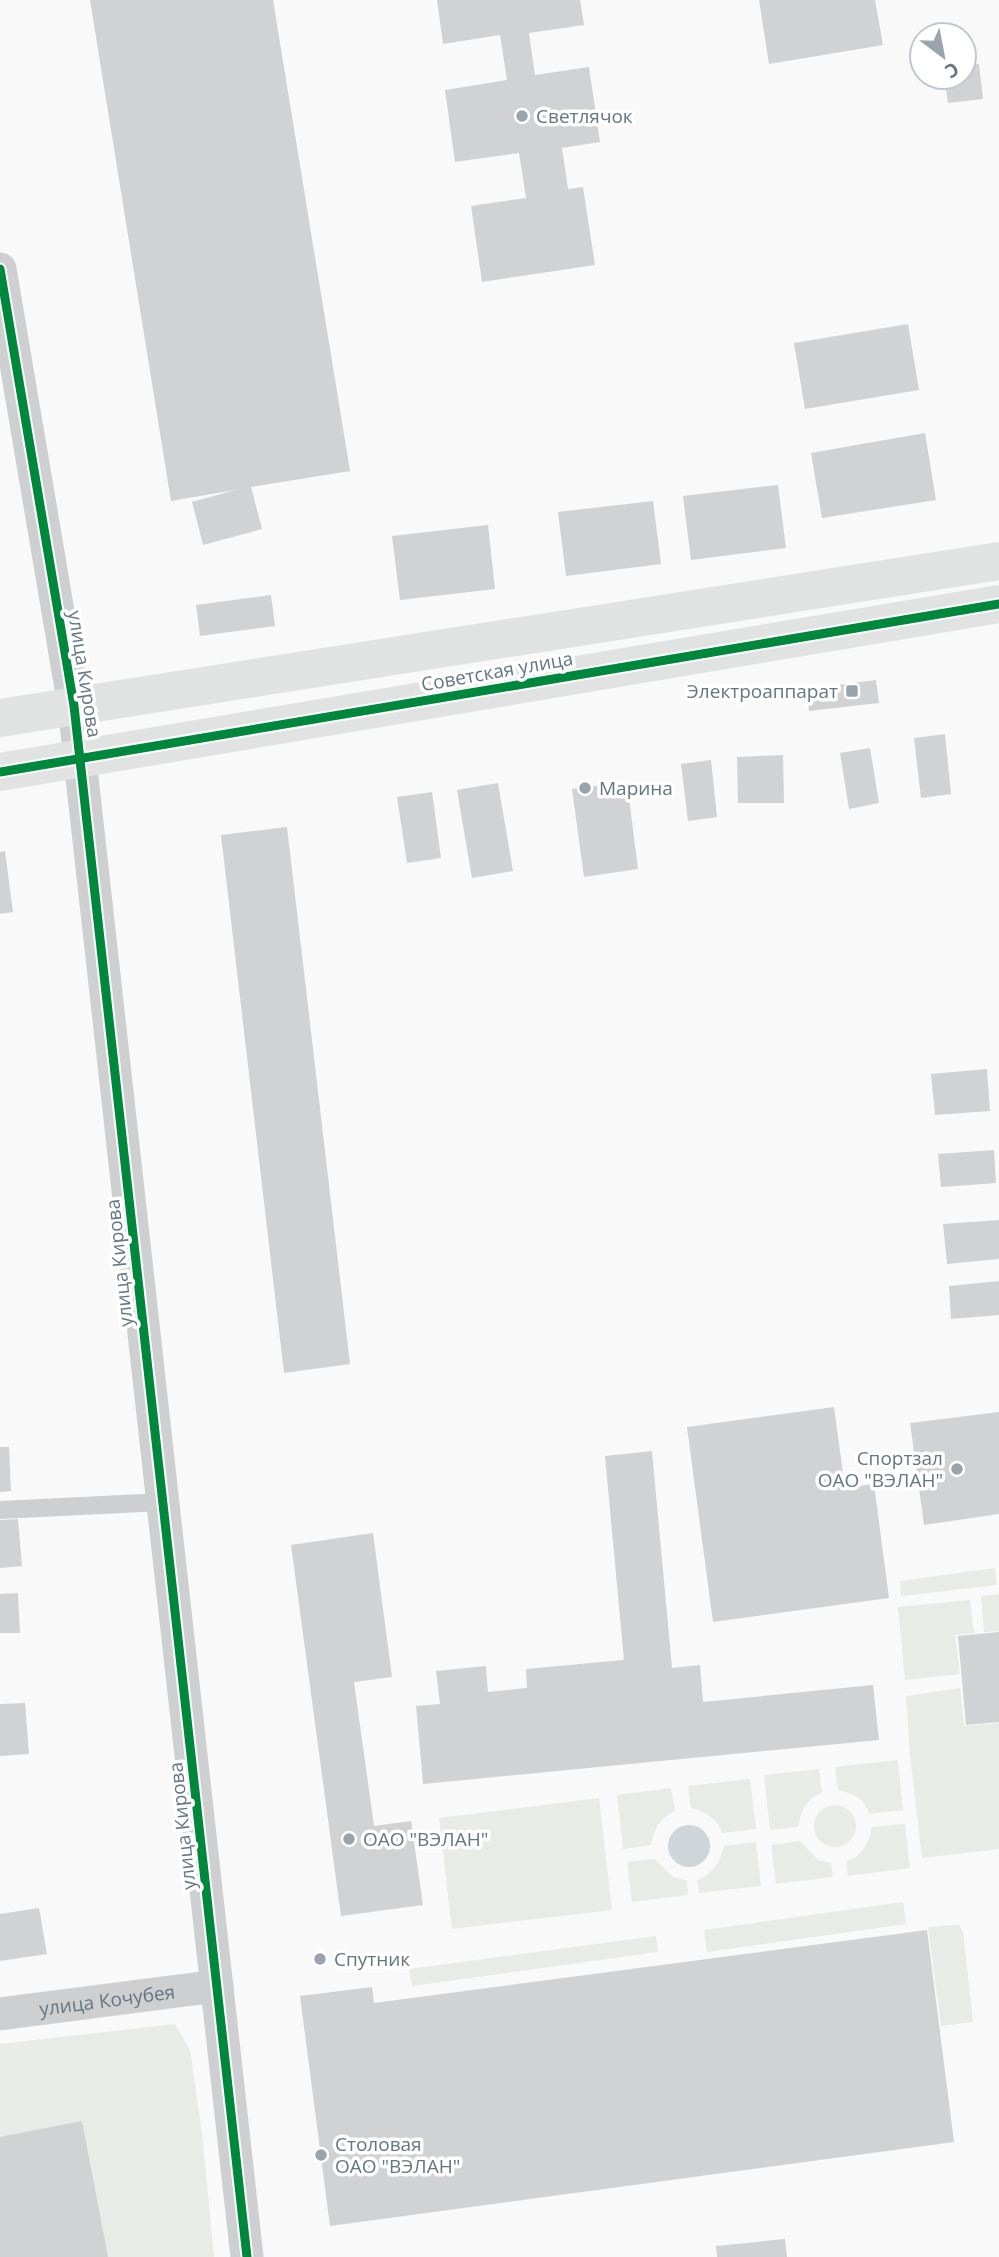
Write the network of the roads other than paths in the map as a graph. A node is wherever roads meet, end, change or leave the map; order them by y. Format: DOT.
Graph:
graph roads {
  1 [pos="0,268"];
  2 [pos="999,561"];
  3 [pos="999,604"];
  4 [pos="74,706"];
  5 [pos="0,718"];
  6 [pos="80,759"];
  7 [pos="0,772"];
  8 [pos="163,1502"];
  9 [pos="0,1510"];
  10 [pos="217,1986"];
  11 [pos="0,2014"];
  12 [pos="247,2257"];
  1 -- 4 [label="street, улица Кирова"];
  2 -- 4 [label="street, Советская улица"];
  3 -- 6 [label="street, Советская улица"];
  4 -- 5 [label="street, Советская улица"];
  4 -- 6 [label="street, улица Кирова"];
  6 -- 7 [label="street, Советская улица"];
  6 -- 8 [label="street, улица Кирова"];
  8 -- 9 [label="lane"];
  8 -- 10 [label="street, улица Кирова"];
  10 -- 11 [label="street, улица Кочубея"];
  10 -- 12 [label="street, улица Кирова"];
}
